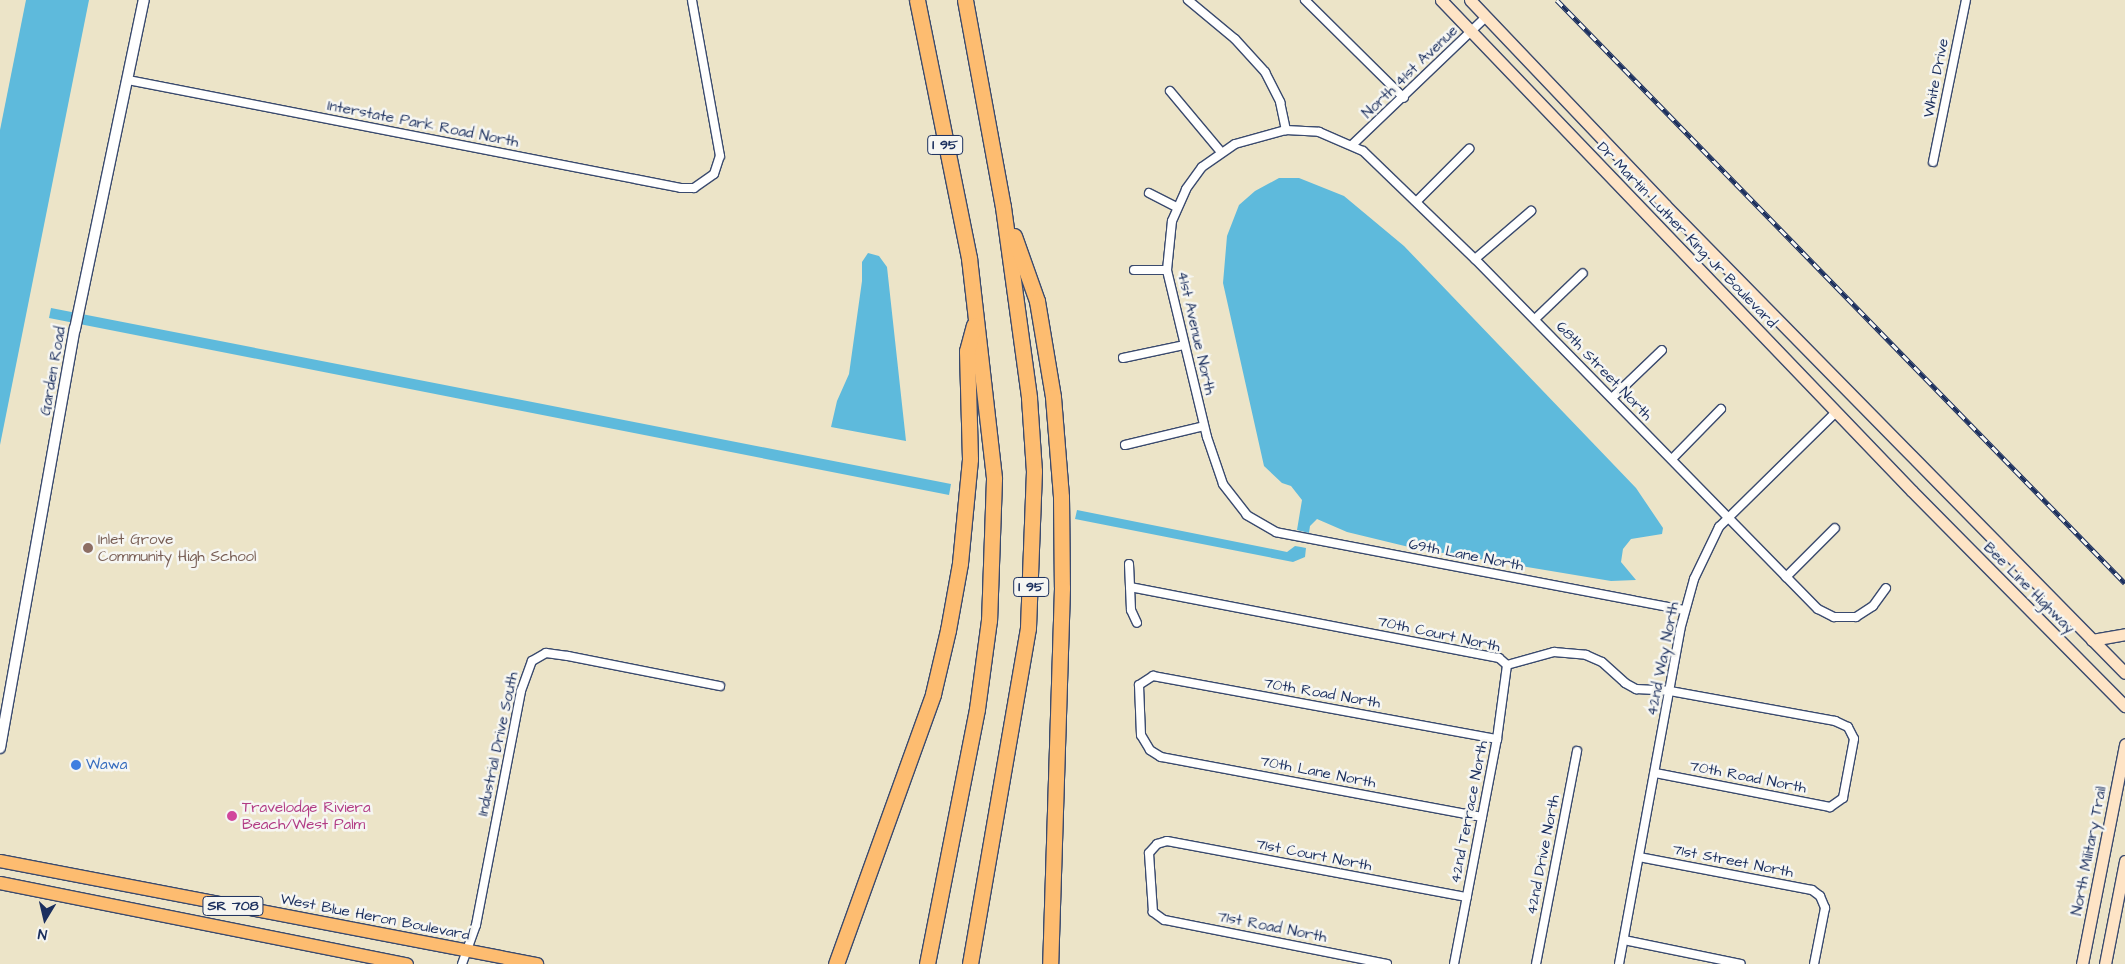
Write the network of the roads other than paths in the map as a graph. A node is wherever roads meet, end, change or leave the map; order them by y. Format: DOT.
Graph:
graph roads {
  1 [pos="144,0"];
  2 [pos="692,0"];
  3 [pos="917,0"];
  4 [pos="966,0"];
  5 [pos="1188,0"];
  6 [pos="1305,0"];
  7 [pos="1441,0"];
  8 [pos="1470,0"];
  9 [pos="1966,0"];
  10 [pos="1486,17"];
  11 [pos="1471,32"];
  12 [pos="128,80"];
  13 [pos="1170,91"];
  14 [pos="1404,98"];
  15 [pos="1286,130"];
  16 [pos="1352,145"];
  17 [pos="1469,149"];
  18 [pos="1221,152"];
  19 [pos="1933,162"];
  20 [pos="1149,193"];
  21 [pos="1418,201"];
  22 [pos="1003,207"];
  23 [pos="1177,207"];
  24 [pos="1531,211"];
  25 [pos="1475,259"];
  26 [pos="1134,270"];
  27 [pos="1167,270"];
  28 [pos="1583,273"];
  29 [pos="976,316"];
  30 [pos="1535,319"];
  31 [pos="1184,346"];
  32 [pos="1662,350"];
  33 [pos="1123,358"];
  34 [pos="1612,398"];
  35 [pos="1721,409"];
  36 [pos="1837,411"];
  37 [pos="1204,426"];
  38 [pos="1125,446"];
  39 [pos="1672,459"];
  40 [pos="1924,471"];
  41 [pos="1912,491"];
  42 [pos="1247,516"];
  43 [pos="1728,518"];
  44 [pos="1835,528"];
  45 [pos="1129,564"];
  46 [pos="1786,577"];
  47 [pos="1130,587"];
  48 [pos="1886,588"];
  49 [pos="1684,610"];
  50 [pos="1137,623"];
  51 [pos="2125,634"];
  52 [pos="2092,640"];
  53 [pos="1507,665"];
  54 [pos="2125,673"];
  55 [pos="720,686"];
  56 [pos="1670,692"];
  57 [pos="2125,706"];
  58 [pos="1497,739"];
  59 [pos="2125,744"];
  60 [pos="0,748"];
  61 [pos="1150,750"];
  62 [pos="1577,751"];
  63 [pos="1655,773"];
  64 [pos="1836,805"];
  65 [pos="1482,817"];
  66 [pos="1639,857"];
  67 [pos="0,861"];
  68 [pos="2125,861"];
  69 [pos="0,883"];
  70 [pos="1467,897"];
  71 [pos="1153,912"];
  72 [pos="1624,940"];
  73 [pos="840,948"];
  74 [pos="467,951"];
  75 [pos="407,964"];
  76 [pos="462,964"];
  77 [pos="537,964"];
  78 [pos="827,964"];
  79 [pos="836,964"];
  80 [pos="928,964"];
  81 [pos="970,964"];
  82 [pos="1050,964"];
  83 [pos="1387,964"];
  84 [pos="1454,964"];
  85 [pos="1536,964"];
  86 [pos="1619,964"];
  87 [pos="1741,964"];
  88 [pos="1814,964"];
  89 [pos="2082,964"];
  90 [pos="2104,964"];
  1 -- 12 [label="street, Garden Road"];
  2 -- 12 [label="street, Interstate Park Road North"];
  3 -- 29 [label="highway, I 95"];
  4 -- 22 [label="highway, I 95"];
  5 -- 15 [label="street"];
  6 -- 14 [label="street"];
  7 -- 11 [label="main road, Dr Martin Luther King Jr Boulevard"];
  8 -- 10 [label="main road, Dr Martin Luther King Jr Boulevard"];
  9 -- 19 [label="street, White Drive"];
  10 -- 11 [label="street, North 41st Avenue"];
  10 -- 40 [label="main road, Dr Martin Luther King Jr Boulevard"];
  11 -- 14 [label="street, North 41st Avenue"];
  11 -- 36 [label="main road, Dr Martin Luther King Jr Boulevard"];
  12 -- 60 [label="street, Garden Road"];
  13 -- 18 [label="street"];
  14 -- 16 [label="street, North 41st Avenue"];
  15 -- 16 [label="street, 41st Avenue North"];
  15 -- 18 [label="street, 41st Avenue North"];
  16 -- 21 [label="street, 68th Street North"];
  17 -- 21 [label="street"];
  18 -- 23 [label="street, 41st Avenue North"];
  20 -- 23 [label="street"];
  21 -- 25 [label="street, 68th Street North"];
  22 -- 81 [label="highway, I 95"];
  22 -- 82 [label="highway"];
  23 -- 27 [label="street, 41st Avenue North"];
  24 -- 25 [label="street"];
  25 -- 30 [label="street, 68th Street North"];
  26 -- 27 [label="street"];
  27 -- 31 [label="street, 41st Avenue North"];
  28 -- 30 [label="street"];
  29 -- 73 [label="highway"];
  29 -- 80 [label="highway, I 95"];
  30 -- 34 [label="street, 68th Street North"];
  31 -- 33 [label="street"];
  31 -- 37 [label="street, 41st Avenue North"];
  32 -- 34 [label="street"];
  34 -- 39 [label="street, 68th Street North"];
  35 -- 39 [label="street"];
  36 -- 41 [label="main road, Dr Martin Luther King Jr Boulevard"];
  36 -- 43 [label="street, 42nd Way North"];
  37 -- 38 [label="street"];
  37 -- 42 [label="street, 41st Avenue North"];
  39 -- 43 [label="street, 68th Street North"];
  40 -- 52 [label="main road, Bee Line Highway"];
  41 -- 57 [label="main road, Bee Line Highway"];
  42 -- 49 [label="street, 69th Lane North"];
  43 -- 46 [label="street, 68th Street North"];
  43 -- 49 [label="street, 42nd Way North"];
  44 -- 46 [label="street"];
  45 -- 47 [label="street"];
  46 -- 48 [label="street, 68th Street North"];
  47 -- 50 [label="street"];
  47 -- 53 [label="street, 70th Court North"];
  49 -- 56 [label="street, 42nd Way North"];
  51 -- 52 [label="main road"];
  52 -- 54 [label="main road, Bee Line Highway"];
  53 -- 56 [label="street, 70th Court North"];
  53 -- 58 [label="street, 42nd Terrace North"];
  55 -- 74 [label="street, Industrial Drive South"];
  56 -- 63 [label="street, 42nd Way North"];
  56 -- 64 [label="street, 70th Court North"];
  58 -- 61 [label="street, 70th Road North"];
  58 -- 65 [label="street, 42nd Terrace North"];
  59 -- 89 [label="main road, North Military Trail"];
  61 -- 65 [label="street, 70th Lane North"];
  62 -- 85 [label="street, 42nd Drive North"];
  63 -- 64 [label="street, 70th Road North"];
  63 -- 66 [label="street, 42nd Way North"];
  65 -- 70 [label="street, 42nd Terrace North"];
  66 -- 72 [label="street, 42nd Way North"];
  66 -- 88 [label="street, 71st Street North"];
  67 -- 74 [label="main road, West Blue Heron Boulevard / SR 708"];
  68 -- 90 [label="main road"];
  69 -- 75 [label="main road, SR 708"];
  70 -- 71 [label="street, 71st Court North"];
  70 -- 84 [label="street, 42nd Terrace North"];
  71 -- 83 [label="street, 71st Road North"];
  72 -- 86 [label="street, 42nd Way North"];
  72 -- 87 [label="street"];
  73 -- 78 [label="highway"];
  73 -- 79 [label="highway"];
  74 -- 76 [label="street, Industrial Drive South"];
  74 -- 77 [label="main road, West Blue Heron Boulevard / SR 708"];
}
